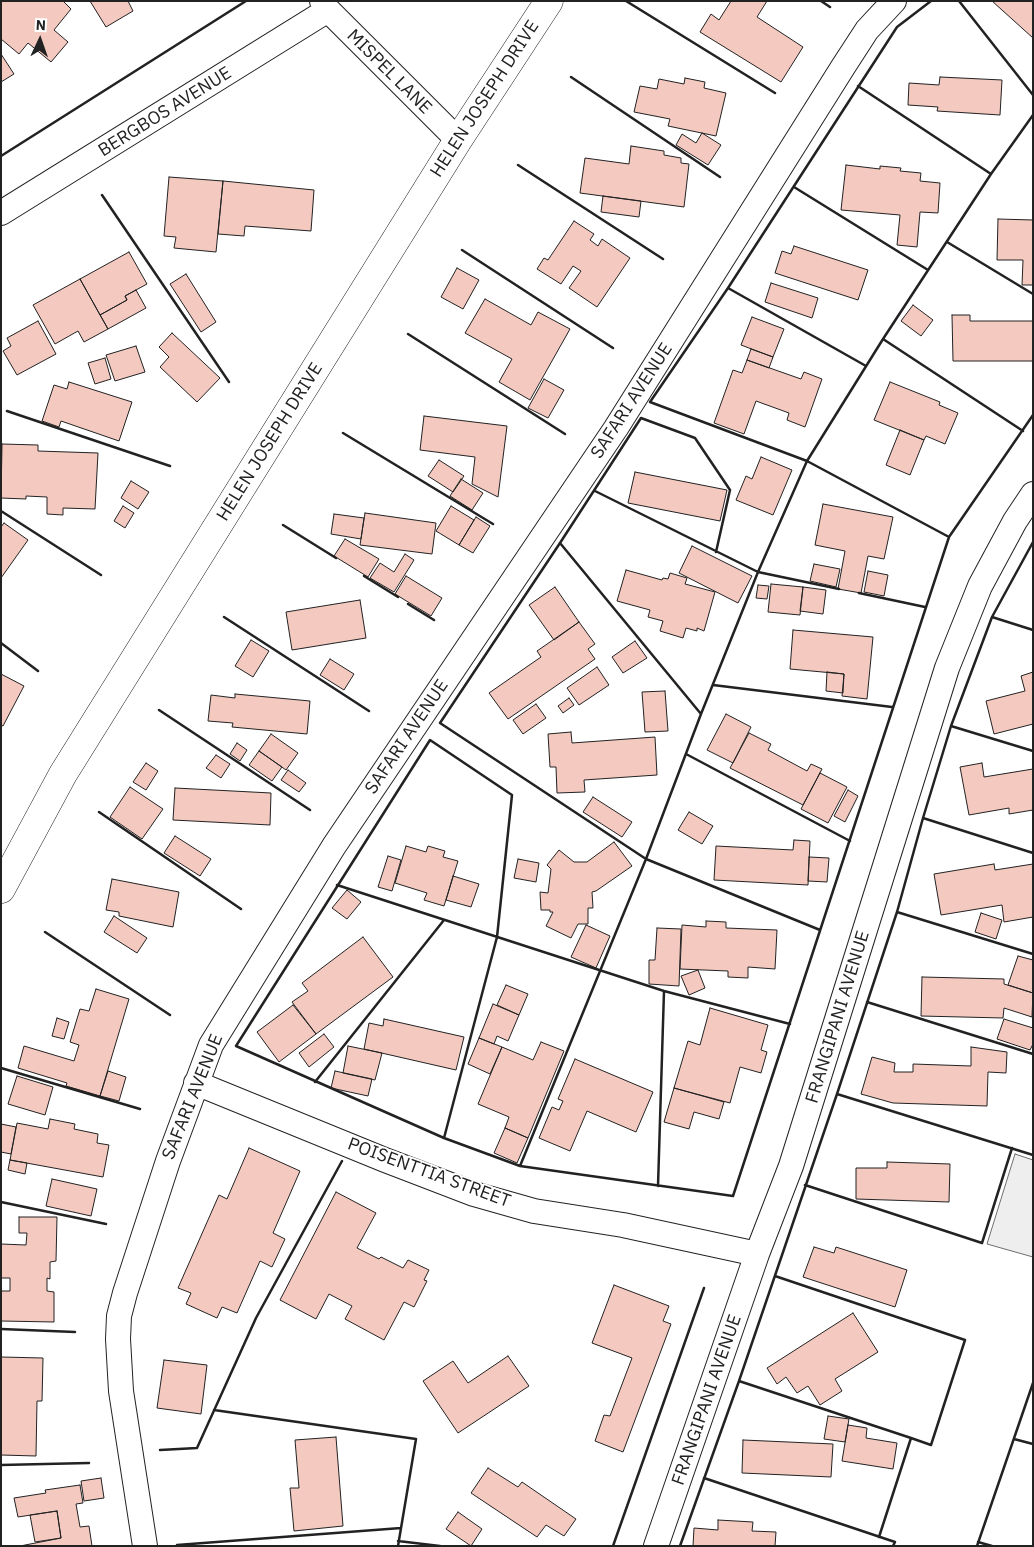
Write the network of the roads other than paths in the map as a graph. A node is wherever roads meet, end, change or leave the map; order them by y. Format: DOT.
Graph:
graph roads {
  1 [pos="549,1"];
  2 [pos="894,1"];
  3 [pos="325,6"];
  4 [pos="458,140"];
  5 [pos="1,213"];
  6 [pos="1033,494"];
  7 [pos="1,888"];
  8 [pos="196,1083"];
  9 [pos="757,1254"];
  10 [pos="145,1546"];
  11 [pos="656,1546"];
  1 -- 4 [label="street, HELEN JOSEPH DRIVE"];
  2 -- 8 [label="street, SAFARI AVENUE"];
  3 -- 4 [label="street, MISPEL LANE"];
  3 -- 5 [label="street, BERGBOS AVENUE"];
  4 -- 7 [label="street, HELEN JOSEPH DRIVE"];
  6 -- 9 [label="street, FRANGIPANI AVENUE"];
  8 -- 9 [label="street, POISENTTIA STREET"];
  8 -- 10 [label="street, SAFARI AVENUE"];
  9 -- 11 [label="street, FRANGIPANI AVENUE"];
}
